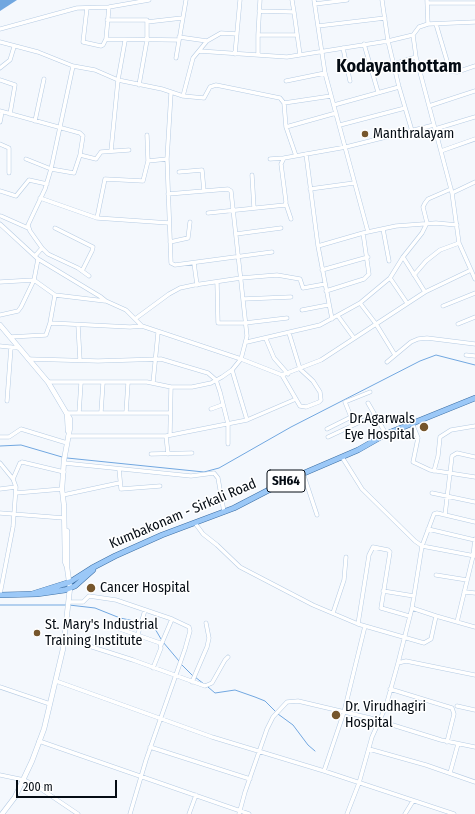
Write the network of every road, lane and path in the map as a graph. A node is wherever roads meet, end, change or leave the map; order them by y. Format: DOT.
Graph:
graph roads {
  1 [pos="149,0"];
  2 [pos="186,0"];
  3 [pos="240,0"];
  4 [pos="260,0"];
  5 [pos="292,0"];
  6 [pos="347,0"];
  7 [pos="382,0"];
  8 [pos="427,1"];
  9 [pos="315,2"];
  10 [pos="475,3"];
  11 [pos="109,7"];
  12 [pos="87,8"];
  13 [pos="260,11"];
  14 [pos="294,12"];
  15 [pos="182,18"];
  16 [pos="385,18"];
  17 [pos="107,20"];
  18 [pos="147,22"];
  19 [pos="475,22"];
  20 [pos="428,24"];
  21 [pos="436,24"];
  22 [pos="318,26"];
  23 [pos="0,29"];
  24 [pos="237,34"];
  25 [pos="258,35"];
  26 [pos="297,35"];
  27 [pos="413,35"];
  28 [pos="106,39"];
  29 [pos="179,39"];
  30 [pos="147,40"];
  31 [pos="125,41"];
  32 [pos="207,41"];
  33 [pos="388,41"];
  34 [pos="0,42"];
  35 [pos="364,44"];
  36 [pos="14,47"];
  37 [pos="343,48"];
  38 [pos="199,51"];
  39 [pos="321,52"];
  40 [pos="235,54"];
  41 [pos="258,55"];
  42 [pos="300,55"];
  43 [pos="416,57"];
  44 [pos="176,58"];
  45 [pos="394,64"];
  46 [pos="73,66"];
  47 [pos="475,66"];
  48 [pos="0,68"];
  49 [pos="325,73"];
  50 [pos="44,79"];
  51 [pos="0,80"];
  52 [pos="118,80"];
  53 [pos="286,81"];
  54 [pos="350,82"];
  55 [pos="139,85"];
  56 [pos="399,88"];
  57 [pos="475,91"];
  58 [pos="378,92"];
  59 [pos="171,93"];
  60 [pos="183,96"];
  61 [pos="331,96"];
  62 [pos="284,103"];
  63 [pos="334,105"];
  64 [pos="429,106"];
  65 [pos="405,108"];
  66 [pos="1,112"];
  67 [pos="336,112"];
  68 [pos="10,114"];
  69 [pos="475,117"];
  70 [pos="35,121"];
  71 [pos="0,122"];
  72 [pos="340,125"];
  73 [pos="286,127"];
  74 [pos="435,127"];
  75 [pos="59,128"];
  76 [pos="412,131"];
  77 [pos="147,135"];
  78 [pos="475,139"];
  79 [pos="0,144"];
  80 [pos="346,147"];
  81 [pos="129,150"];
  82 [pos="111,151"];
  83 [pos="441,151"];
  84 [pos="306,154"];
  85 [pos="80,155"];
  86 [pos="296,156"];
  87 [pos="284,158"];
  88 [pos="26,159"];
  89 [pos="167,159"];
  90 [pos="270,159"];
  91 [pos="148,161"];
  92 [pos="51,169"];
  93 [pos="74,172"];
  94 [pos="79,172"];
  95 [pos="179,172"];
  96 [pos="9,173"];
  97 [pos="252,175"];
  98 [pos="354,182"];
  99 [pos="475,182"];
  100 [pos="47,184"];
  101 [pos="310,189"];
  102 [pos="0,191"];
  103 [pos="204,191"];
  104 [pos="451,191"];
  105 [pos="168,194"];
  106 [pos="40,198"];
  107 [pos="286,204"];
  108 [pos="254,208"];
  109 [pos="233,210"];
  110 [pos="208,213"];
  111 [pos="1,216"];
  112 [pos="97,218"];
  113 [pos="292,219"];
  114 [pos="190,222"];
  115 [pos="169,223"];
  116 [pos="426,223"];
  117 [pos="0,224"];
  118 [pos="457,225"];
  119 [pos="28,228"];
  120 [pos="55,228"];
  121 [pos="281,228"];
  122 [pos="383,229"];
  123 [pos="368,232"];
  124 [pos="363,233"];
  125 [pos="236,234"];
  126 [pos="170,242"];
  127 [pos="459,243"];
  128 [pos="318,246"];
  129 [pos="42,248"];
  130 [pos="272,252"];
  131 [pos="238,256"];
  132 [pos="368,257"];
  133 [pos="403,257"];
  134 [pos="36,258"];
  135 [pos="389,261"];
  136 [pos="194,263"];
  137 [pos="322,270"];
  138 [pos="82,271"];
  139 [pos="473,273"];
  140 [pos="414,275"];
  141 [pos="89,276"];
  142 [pos="241,278"];
  143 [pos="390,278"];
  144 [pos="475,279"];
  145 [pos="34,280"];
  146 [pos="0,282"];
  147 [pos="217,282"];
  148 [pos="325,284"];
  149 [pos="197,285"];
  150 [pos="326,292"];
  151 [pos="425,292"];
  152 [pos="475,293"];
  153 [pos="55,295"];
  154 [pos="291,296"];
  155 [pos="243,299"];
  156 [pos="106,301"];
  157 [pos="360,303"];
  158 [pos="408,303"];
  159 [pos="328,305"];
  160 [pos="443,306"];
  161 [pos="302,310"];
  162 [pos="0,315"];
  163 [pos="338,316"];
  164 [pos="475,317"];
  165 [pos="287,318"];
  166 [pos="135,319"];
  167 [pos="332,319"];
  168 [pos="50,323"];
  169 [pos="245,323"];
  170 [pos="376,324"];
  171 [pos="458,324"];
  172 [pos="0,325"];
  173 [pos="78,325"];
  174 [pos="142,326"];
  175 [pos="158,332"];
  176 [pos="289,333"];
  177 [pos="10,337"];
  178 [pos="354,338"];
  179 [pos="266,339"];
  180 [pos="247,342"];
  181 [pos="475,344"];
  182 [pos="0,346"];
  183 [pos="11,347"];
  184 [pos="19,348"];
  185 [pos="395,355"];
  186 [pos="466,355"];
  187 [pos="475,356"];
  188 [pos="27,359"];
  189 [pos="154,359"];
  190 [pos="241,359"];
  191 [pos="80,360"];
  192 [pos="387,362"];
  193 [pos="300,369"];
  194 [pos="232,370"];
  195 [pos="288,374"];
  196 [pos="282,375"];
  197 [pos="216,380"];
  198 [pos="48,382"];
  199 [pos="80,383"];
  200 [pos="103,383"];
  201 [pos="128,383"];
  202 [pos="153,383"];
  203 [pos="171,387"];
  204 [pos="370,392"];
  205 [pos="475,398"];
  206 [pos="296,399"];
  207 [pos="7,401"];
  208 [pos="368,403"];
  209 [pos="222,405"];
  210 [pos="211,409"];
  211 [pos="101,412"];
  212 [pos="66,413"];
  213 [pos="79,413"];
  214 [pos="126,413"];
  215 [pos="170,413"];
  216 [pos="375,415"];
  217 [pos="351,417"];
  218 [pos="247,420"];
  219 [pos="412,423"];
  220 [pos="228,424"];
  221 [pos="353,425"];
  222 [pos="475,426"];
  223 [pos="328,429"];
  224 [pos="386,434"];
  225 [pos="68,435"];
  226 [pos="168,435"];
  227 [pos="0,437"];
  228 [pos="328,437"];
  229 [pos="67,443"];
  230 [pos="228,444"];
  231 [pos="192,453"];
  232 [pos="151,454"];
  233 [pos="168,454"];
  234 [pos="342,457"];
  235 [pos="475,457"];
  236 [pos="64,461"];
  237 [pos="0,463"];
  238 [pos="118,469"];
  239 [pos="434,471"];
  240 [pos="64,472"];
  241 [pos="303,473"];
  242 [pos="449,474"];
  243 [pos="475,477"];
  244 [pos="13,479"];
  245 [pos="119,483"];
  246 [pos="160,486"];
  247 [pos="16,487"];
  248 [pos="0,489"];
  249 [pos="62,489"];
  250 [pos="16,493"];
  251 [pos="432,494"];
  252 [pos="63,495"];
  253 [pos="447,496"];
  254 [pos="475,502"];
  255 [pos="64,504"];
  256 [pos="224,512"];
  257 [pos="0,513"];
  258 [pos="13,513"];
  259 [pos="317,515"];
  260 [pos="445,515"];
  261 [pos="64,518"];
  262 [pos="475,522"];
  263 [pos="195,523"];
  264 [pos="428,529"];
  265 [pos="475,540"];
  266 [pos="422,546"];
  267 [pos="474,556"];
  268 [pos="346,557"];
  269 [pos="98,565"];
  270 [pos="67,568"];
  271 [pos="436,575"];
  272 [pos="467,580"];
  273 [pos="70,582"];
  274 [pos="70,588"];
  275 [pos="383,591"];
  276 [pos="464,592"];
  277 [pos="475,593"];
  278 [pos="0,594"];
  279 [pos="32,594"];
  280 [pos="414,596"];
  281 [pos="69,602"];
  282 [pos="412,608"];
  283 [pos="145,610"];
  284 [pos="333,614"];
  285 [pos="409,616"];
  286 [pos="436,616"];
  287 [pos="172,619"];
  288 [pos="457,622"];
  289 [pos="206,623"];
  290 [pos="358,624"];
  291 [pos="365,626"];
  292 [pos="475,627"];
  293 [pos="120,629"];
  294 [pos="138,634"];
  295 [pos="404,637"];
  296 [pos="64,638"];
  297 [pos="161,645"];
  298 [pos="228,657"];
  299 [pos="398,663"];
  300 [pos="154,668"];
  301 [pos="475,675"];
  302 [pos="175,677"];
  303 [pos="56,681"];
  304 [pos="192,682"];
  305 [pos="0,687"];
  306 [pos="390,689"];
  307 [pos="50,704"];
  308 [pos="457,706"];
  309 [pos="475,710"];
  310 [pos="344,712"];
  311 [pos="160,718"];
  312 [pos="379,720"];
  313 [pos="39,741"];
  314 [pos="447,742"];
  315 [pos="458,744"];
  316 [pos="150,747"];
  317 [pos="475,747"];
  318 [pos="369,749"];
  319 [pos="258,752"];
  320 [pos="324,771"];
  321 [pos="450,773"];
  322 [pos="0,775"];
  323 [pos="141,777"];
  324 [pos="250,779"];
  325 [pos="24,780"];
  326 [pos="475,782"];
  327 [pos="359,783"];
  328 [pos="196,795"];
  329 [pos="413,801"];
  330 [pos="240,812"];
  331 [pos="2,814"];
  332 [pos="78,814"];
  333 [pos="130,814"];
  334 [pos="189,814"];
  335 [pos="249,814"];
  336 [pos="347,814"];
  337 [pos="405,814"];
  338 [pos="454,814"];
  1 -- 11 [label="street"];
  2 -- 15 [label="street"];
  3 -- 24 [label="street"];
  4 -- 13 [label="street"];
  5 -- 14 [label="street"];
  6 -- 9 [label="street"];
  7 -- 16 [label="street"];
  8 -- 10 [label="street"];
  8 -- 20 [label="street"];
  9 -- 22 [label="street"];
  11 -- 12 [label="street"];
  11 -- 17 [label="street"];
  12 -- 23 [label="street"];
  12 -- 28 [label="street"];
  13 -- 14 [label="street"];
  13 -- 25 [label="street"];
  14 -- 26 [label="street"];
  15 -- 18 [label="street"];
  15 -- 29 [label="street"];
  16 -- 22 [label="street"];
  16 -- 33 [label="street"];
  17 -- 18 [label="street"];
  17 -- 28 [label="street"];
  18 -- 30 [label="street"];
  19 -- 21 [label="street"];
  20 -- 21 [label="street"];
  20 -- 27 [label="street"];
  21 -- 47 [label="street"];
  22 -- 39 [label="street"];
  24 -- 32 [label="street"];
  24 -- 40 [label="street"];
  25 -- 26 [label="street"];
  25 -- 41 [label="street"];
  26 -- 42 [label="street"];
  27 -- 33 [label="street"];
  27 -- 43 [label="street"];
  28 -- 31 [label="street"];
  29 -- 30 [label="street"];
  29 -- 32 [label="street"];
  29 -- 44 [label="street"];
  30 -- 31 [label="street"];
  30 -- 55 [label="street"];
  31 -- 52 [label="street"];
  32 -- 38 [label="street"];
  33 -- 35 [label="street"];
  33 -- 45 [label="street"];
  34 -- 36 [label="street"];
  35 -- 37 [label="street"];
  35 -- 58 [label="street"];
  36 -- 46 [label="street"];
  36 -- 48 [label="street"];
  37 -- 39 [label="street"];
  37 -- 54 [label="street"];
  38 -- 40 [label="street"];
  38 -- 60 [label="street"];
  39 -- 42 [label="street"];
  39 -- 49 [label="street"];
  40 -- 41 [label="street"];
  41 -- 42 [label="street"];
  43 -- 45 [label="street"];
  43 -- 64 [label="street"];
  45 -- 56 [label="street"];
  46 -- 52 [label="street"];
  46 -- 75 [label="street"];
  49 -- 53 [label="street"];
  49 -- 61 [label="street"];
  50 -- 70 [label="street"];
  51 -- 68 [label="street"];
  52 -- 55 [label="street"];
  52 -- 82 [label="street"];
  55 -- 59 [label="street"];
  56 -- 58 [label="street"];
  56 -- 65 [label="street"];
  57 -- 64 [label="street"];
  58 -- 63 [label="street"];
  59 -- 60 [label="street"];
  59 -- 89 [label="street"];
  60 -- 62 [label="street"];
  61 -- 62 [label="street"];
  61 -- 63 [label="street"];
  62 -- 73 [label="street"];
  63 -- 67 [label="street"];
  64 -- 74 [label="street"];
  65 -- 72 [label="street"];
  65 -- 76 [label="street"];
  66 -- 68 [label="street"];
  66 -- 71 [label="street"];
  67 -- 72 [label="street"];
  67 -- 73 [label="street"];
  68 -- 70 [label="street"];
  69 -- 74 [label="street"];
  70 -- 75 [label="street"];
  72 -- 80 [label="street"];
  73 -- 86 [label="street"];
  74 -- 76 [label="street"];
  74 -- 83 [label="street"];
  75 -- 85 [label="street"];
  75 -- 92 [label="street"];
  76 -- 80 [label="street"];
  77 -- 91 [label="street"];
  78 -- 83 [label="street"];
  79 -- 96 [label="street"];
  80 -- 84 [label="street"];
  80 -- 98 [label="street"];
  81 -- 82 [label="street"];
  82 -- 85 [label="street"];
  83 -- 104 [label="street"];
  84 -- 86 [label="street"];
  84 -- 101 [label="street"];
  85 -- 93 [label="street"];
  86 -- 87 [label="street"];
  87 -- 90 [label="street"];
  87 -- 107 [label="street"];
  88 -- 92 [label="street"];
  89 -- 91 [label="street"];
  89 -- 105 [label="street"];
  91 -- 112 [label="street"];
  92 -- 93 [label="street"];
  92 -- 100 [label="street"];
  93 -- 94 [label="street"];
  95 -- 103 [label="street"];
  97 -- 108 [label="street"];
  98 -- 101 [label="street"];
  98 -- 123 [label="street"];
  99 -- 104 [label="street"];
  100 -- 102 [label="street"];
  100 -- 106 [label="street"];
  101 -- 128 [label="street"];
  103 -- 105 [label="street"];
  103 -- 109 [label="street"];
  104 -- 116 [label="street"];
  104 -- 118 [label="street"];
  105 -- 115 [label="street"];
  106 -- 112 [label="street"];
  106 -- 119 [label="street"];
  107 -- 108 [label="street"];
  107 -- 113 [label="street"];
  108 -- 109 [label="street"];
  109 -- 110 [label="street"];
  109 -- 125 [label="street"];
  111 -- 119 [label="street"];
  112 -- 115 [label="street"];
  114 -- 126 [label="street"];
  115 -- 126 [label="street"];
  116 -- 118 [label="street"];
  116 -- 122 [label="street"];
  116 -- 133 [label="street"];
  117 -- 134 [label="street"];
  118 -- 127 [label="street"];
  119 -- 129 [label="street"];
  120 -- 138 [label="street"];
  121 -- 125 [label="street"];
  122 -- 123 [label="street"];
  122 -- 135 [label="street"];
  123 -- 124 [label="street"];
  124 -- 128 [label="street"];
  124 -- 132 [label="street"];
  125 -- 131 [label="street"];
  126 -- 136 [label="street"];
  127 -- 139 [label="street"];
  127 -- 140 [label="street"];
  128 -- 137 [label="street"];
  129 -- 134 [label="street"];
  129 -- 138 [label="street"];
  130 -- 131 [label="street"];
  131 -- 136 [label="street"];
  131 -- 142 [label="street"];
  132 -- 137 [label="street"];
  132 -- 150 [label="street"];
  133 -- 140 [label="street"];
  133 -- 143 [label="street"];
  134 -- 145 [label="street"];
  134 -- 156 [label="street"];
  136 -- 149 [label="street"];
  137 -- 148 [label="street"];
  138 -- 141 [label="street"];
  139 -- 144 [label="street"];
  139 -- 151 [label="street"];
  140 -- 151 [label="street"];
  142 -- 147 [label="street"];
  142 -- 148 [label="street"];
  142 -- 155 [label="street"];
  143 -- 157 [label="street"];
  143 -- 158 [label="street"];
  145 -- 146 [label="street"];
  145 -- 153 [label="street"];
  145 -- 162 [label="street"];
  147 -- 149 [label="street"];
  147 -- 169 [label="street"];
  148 -- 150 [label="street"];
  149 -- 166 [label="street"];
  150 -- 159 [label="street"];
  151 -- 158 [label="street"];
  152 -- 160 [label="street"];
  153 -- 156 [label="street"];
  153 -- 168 [label="street"];
  154 -- 155 [label="street"];
  155 -- 169 [label="street"];
  156 -- 166 [label="street"];
  157 -- 163 [label="street"];
  157 -- 170 [label="street"];
  158 -- 170 [label="street"];
  159 -- 161 [label="street"];
  159 -- 167 [label="street"];
  163 -- 167 [label="street"];
  163 -- 178 [label="street"];
  164 -- 171 [label="street"];
  165 -- 169 [label="street"];
  166 -- 174 [label="street"];
  167 -- 176 [label="street"];
  168 -- 173 [label="street"];
  168 -- 177 [label="street"];
  169 -- 180 [label="street"];
  170 -- 178 [label="street"];
  170 -- 185 [label="street"];
  172 -- 177 [label="main road"];
  173 -- 174 [label="street"];
  173 -- 191 [label="street"];
  174 -- 175 [label="street"];
  175 -- 189 [label="street"];
  175 -- 190 [label="street"];
  176 -- 179 [label="street"];
  176 -- 193 [label="street"];
  177 -- 184 [label="main road"];
  178 -- 193 [label="street"];
  179 -- 180 [label="street"];
  179 -- 195 [label="street"];
  180 -- 190 [label="street"];
  181 -- 185 [label="street"];
  182 -- 183 [label="street"];
  183 -- 184 [label="street"];
  183 -- 207 [label="street"];
  184 -- 188 [label="main road"];
  185 -- 192 [label="street"];
  186 -- 187 [label="street"];
  188 -- 191 [label="street"];
  188 -- 198 [label="main road"];
  189 -- 191 [label="street"];
  189 -- 197 [label="street"];
  189 -- 202 [label="street"];
  190 -- 194 [label="street"];
  190 -- 196 [label="street"];
  193 -- 195 [label="street"];
  193 -- 206 [label="street"];
  194 -- 197 [label="street"];
  194 -- 218 [label="street"];
  195 -- 196 [label="street"];
  196 -- 206 [label="street"];
  197 -- 203 [label="street"];
  197 -- 209 [label="street"];
  198 -- 199 [label="street"];
  198 -- 212 [label="main road"];
  199 -- 200 [label="street"];
  199 -- 213 [label="street"];
  200 -- 201 [label="street"];
  200 -- 211 [label="street"];
  201 -- 202 [label="street"];
  201 -- 214 [label="street"];
  202 -- 203 [label="street"];
  203 -- 215 [label="street"];
  204 -- 217 [label="street"];
  205 -- 219 [label="main road, Kumbakonam - Sirkali Road / SH64"];
  206 -- 218 [label="street"];
  208 -- 216 [label="street"];
  209 -- 210 [label="street"];
  209 -- 220 [label="street"];
  211 -- 213 [label="street"];
  211 -- 214 [label="street"];
  212 -- 213 [label="street"];
  212 -- 225 [label="main road"];
  214 -- 215 [label="street"];
  215 -- 226 [label="street"];
  216 -- 221 [label="street"];
  216 -- 224 [label="street"];
  217 -- 221 [label="street"];
  217 -- 223 [label="street"];
  218 -- 220 [label="street"];
  219 -- 224 [label="main road, Kumbakonam - Sirkali Road / SH64"];
  219 -- 239 [label="street"];
  220 -- 226 [label="street"];
  220 -- 230 [label="street"];
  221 -- 228 [label="street"];
  222 -- 239 [label="street"];
  224 -- 234 [label="main road, Kumbakonam - Sirkali Road / SH64"];
  225 -- 226 [label="street"];
  225 -- 229 [label="main road"];
  226 -- 233 [label="street"];
  227 -- 229 [label="street"];
  229 -- 236 [label="main road"];
  231 -- 233 [label="street"];
  232 -- 233 [label="street"];
  234 -- 241 [label="main road, Kumbakonam - Sirkali Road / SH64"];
  234 -- 266 [label="street"];
  235 -- 242 [label="street"];
  236 -- 238 [label="street"];
  236 -- 240 [label="main road"];
  237 -- 244 [label="street"];
  238 -- 245 [label="street"];
  238 -- 256 [label="street"];
  239 -- 242 [label="street"];
  240 -- 244 [label="street"];
  240 -- 249 [label="main road"];
  241 -- 256 [label="main road, Kumbakonam - Sirkali Road / SH64"];
  241 -- 259 [label="street"];
  242 -- 243 [label="street"];
  242 -- 253 [label="street"];
  244 -- 247 [label="street"];
  245 -- 246 [label="street"];
  245 -- 252 [label="street"];
  247 -- 248 [label="street"];
  247 -- 250 [label="street"];
  249 -- 250 [label="street"];
  249 -- 252 [label="main road"];
  250 -- 258 [label="street"];
  251 -- 253 [label="street"];
  252 -- 255 [label="main road"];
  253 -- 254 [label="street"];
  253 -- 260 [label="street"];
  255 -- 261 [label="main road"];
  255 -- 270 [label="main road"];
  256 -- 263 [label="main road, Kumbakonam - Sirkali Road / SH64"];
  257 -- 258 [label="street"];
  258 -- 261 [label="street"];
  258 -- 278 [label="street"];
  260 -- 262 [label="street"];
  260 -- 264 [label="street"];
  261 -- 270 [label="main road"];
  263 -- 269 [label="main road, Kumbakonam - Sirkali Road / SH64"];
  263 -- 284 [label="street"];
  264 -- 265 [label="street"];
  264 -- 266 [label="street"];
  265 -- 267 [label="street"];
  266 -- 267 [label="street"];
  266 -- 280 [label="street"];
  267 -- 272 [label="street"];
  268 -- 284 [label="street"];
  269 -- 273 [label="main road, Kumbakonam - Sirkali Road / SH64"];
  269 -- 274 [label="main road, Kumbakonam - Sirkali Road / SH64"];
  270 -- 273 [label="main road"];
  271 -- 272 [label="street"];
  272 -- 276 [label="street"];
  273 -- 274 [label="main road"];
  273 -- 279 [label="main road, Kumbakonam - Sirkali Road / SH64"];
  274 -- 279 [label="main road, Kumbakonam - Sirkali Road / SH64"];
  274 -- 281 [label="main road"];
  275 -- 280 [label="street"];
  275 -- 285 [label="street"];
  275 -- 290 [label="street"];
  276 -- 277 [label="street"];
  276 -- 288 [label="street"];
  278 -- 279 [label="main road, Kumbakonam - Sirkali Road / SH64"];
  280 -- 282 [label="street"];
  281 -- 283 [label="street"];
  281 -- 296 [label="main road"];
  282 -- 285 [label="street"];
  282 -- 286 [label="street"];
  283 -- 287 [label="street"];
  283 -- 294 [label="street"];
  284 -- 290 [label="street"];
  285 -- 295 [label="street"];
  286 -- 288 [label="street"];
  286 -- 295 [label="street"];
  287 -- 297 [label="street"];
  287 -- 302 [label="street"];
  288 -- 292 [label="street"];
  289 -- 304 [label="street"];
  290 -- 291 [label="street"];
  291 -- 295 [label="street"];
  291 -- 310 [label="street"];
  293 -- 294 [label="street"];
  294 -- 297 [label="street"];
  295 -- 299 [label="street"];
  296 -- 300 [label="street"];
  296 -- 303 [label="main road"];
  297 -- 300 [label="street"];
  298 -- 304 [label="street"];
  299 -- 301 [label="street"];
  299 -- 306 [label="street"];
  300 -- 302 [label="street"];
  302 -- 304 [label="street"];
  302 -- 311 [label="street"];
  303 -- 307 [label="main road"];
  303 -- 311 [label="street"];
  305 -- 307 [label="street"];
  306 -- 312 [label="street"];
  306 -- 314 [label="street"];
  307 -- 313 [label="main road"];
  308 -- 309 [label="street"];
  310 -- 312 [label="street"];
  310 -- 319 [label="street"];
  310 -- 320 [label="street"];
  311 -- 316 [label="street"];
  311 -- 319 [label="street"];
  312 -- 314 [label="street"];
  312 -- 318 [label="street"];
  313 -- 323 [label="street"];
  313 -- 325 [label="main road"];
  314 -- 315 [label="street"];
  315 -- 317 [label="street"];
  315 -- 321 [label="street"];
  316 -- 323 [label="street"];
  316 -- 324 [label="street"];
  318 -- 321 [label="street"];
  318 -- 327 [label="street"];
  319 -- 320 [label="street"];
  319 -- 324 [label="street"];
  320 -- 327 [label="street"];
  321 -- 326 [label="street"];
  322 -- 325 [label="street"];
  323 -- 328 [label="street"];
  323 -- 333 [label="street"];
  324 -- 330 [label="street"];
  325 -- 331 [label="main road"];
  325 -- 332 [label="street"];
  327 -- 329 [label="street"];
  327 -- 336 [label="street"];
  328 -- 330 [label="street"];
  328 -- 334 [label="street"];
  329 -- 337 [label="street"];
  329 -- 338 [label="street"];
  330 -- 335 [label="street"];
}
